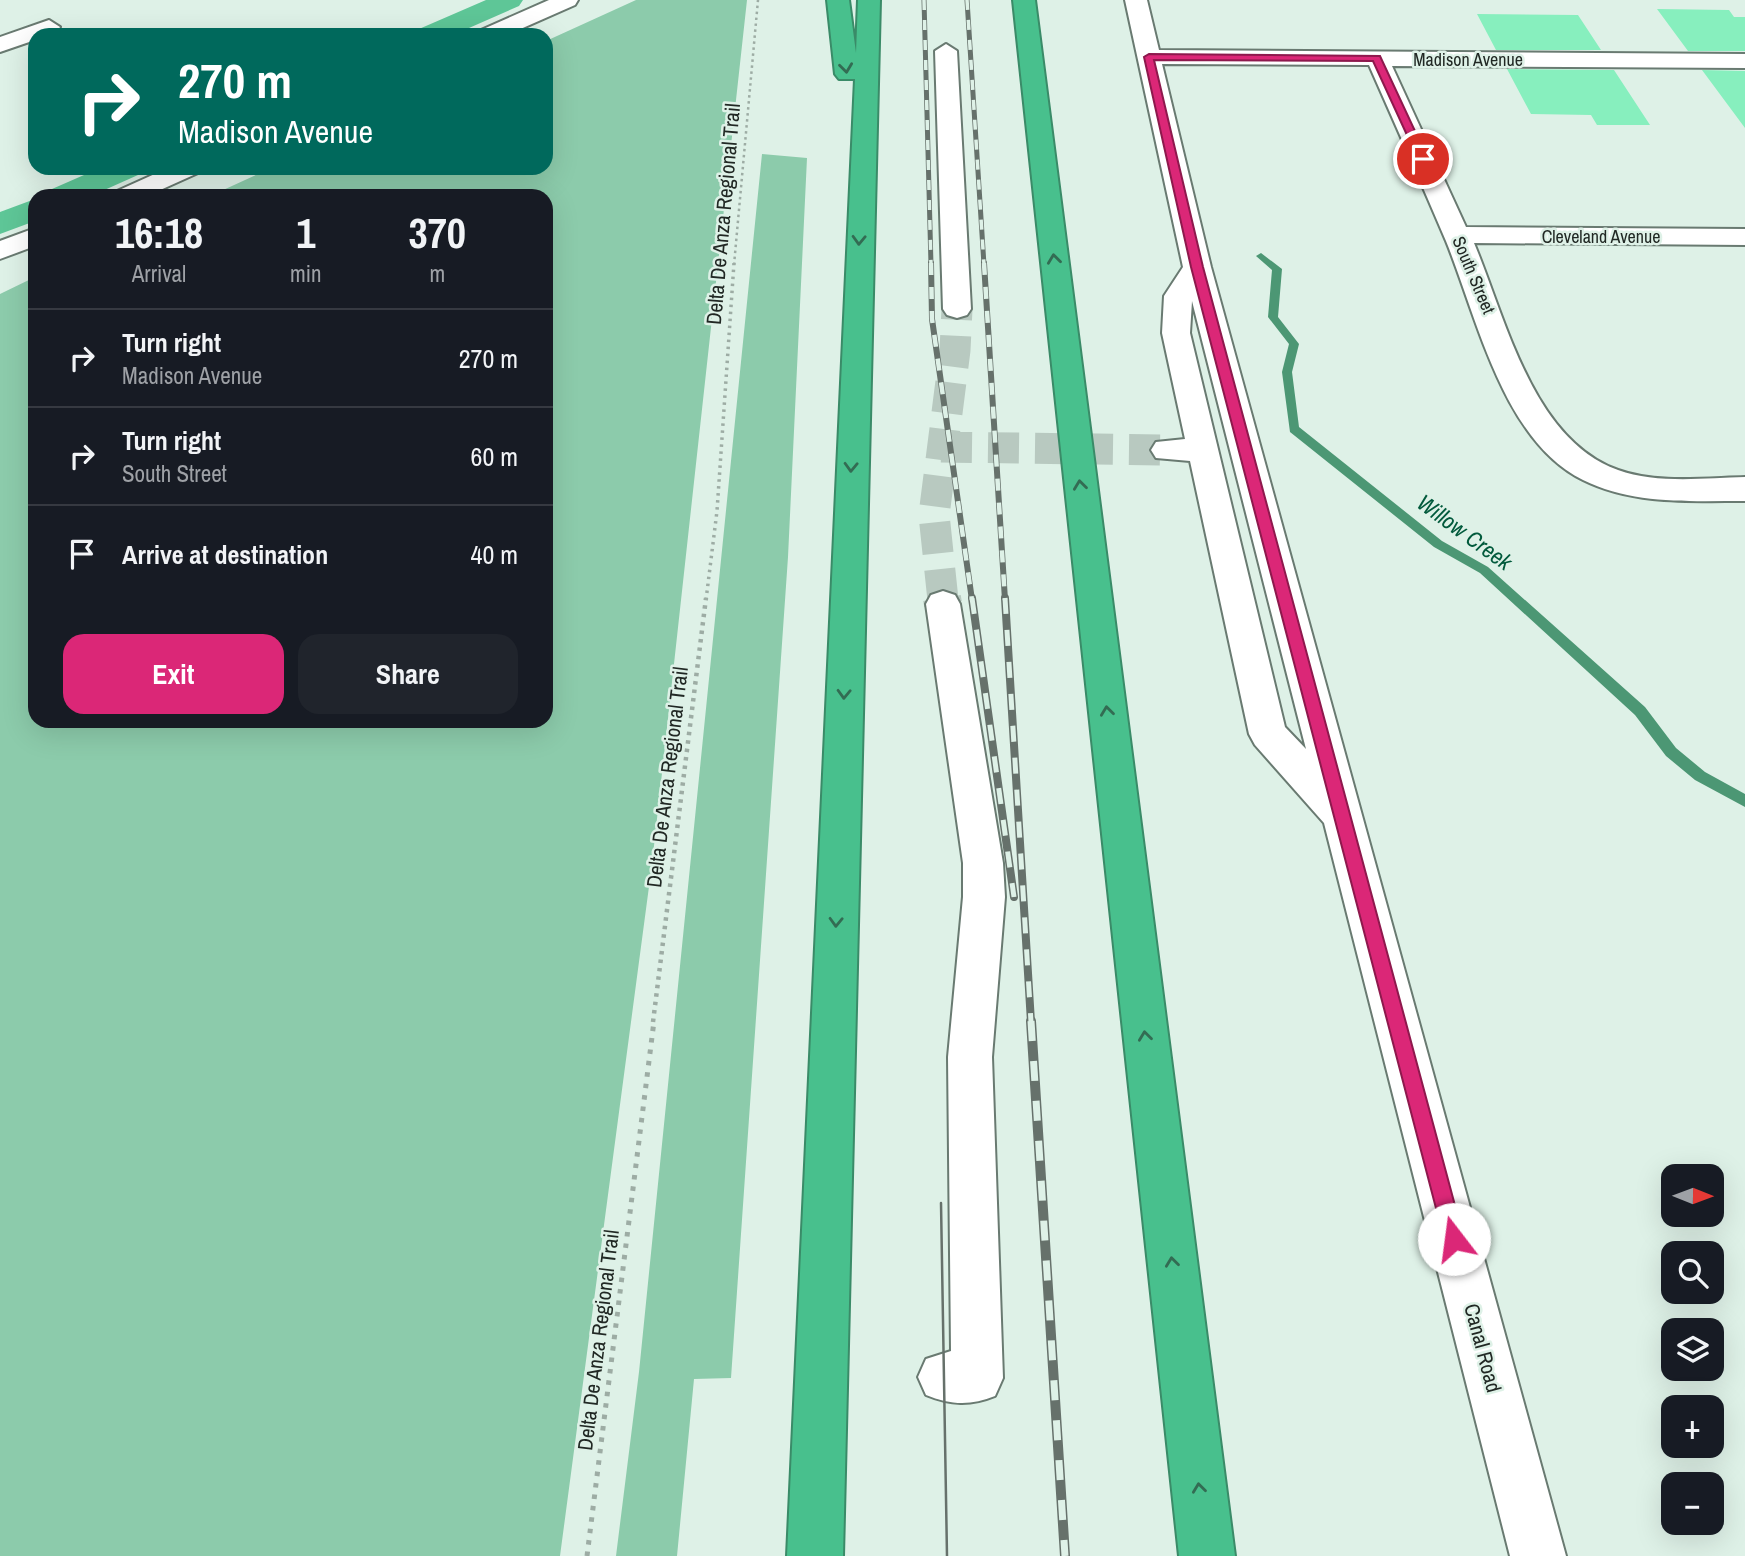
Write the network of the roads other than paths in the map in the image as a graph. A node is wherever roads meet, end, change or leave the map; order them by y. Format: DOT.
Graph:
graph roads {
  1 [pos="568,0"];
  2 [pos="838,0"];
  3 [pos="869,0"];
  4 [pos="1024,0"];
  5 [pos="1042,0"];
  6 [pos="1136,0"];
  7 [pos="49,27"];
  8 [pos="46,28"];
  9 [pos="505,28"];
  10 [pos="28,34"];
  11 [pos="0,44"];
  12 [pos="1030,49"];
  13 [pos="947,51"];
  14 [pos="1149,57"];
  15 [pos="1377,58"];
  16 [pos="1745,61"];
  17 [pos="173,175"];
  18 [pos="861,179"];
  19 [pos="142,189"];
  20 [pos="1457,235"];
  21 [pos="1745,237"];
  22 [pos="28,239"];
  23 [pos="0,251"];
  24 [pos="1197,267"];
  25 [pos="957,309"];
  26 [pos="1167,450"];
  27 [pos="1204,450"];
  28 [pos="1745,489"];
  29 [pos="943,604"];
  30 [pos="1342,816"];
  31 [pos="944,1377"];
  32 [pos="815,1556"];
  33 [pos="1207,1556"];
  34 [pos="1538,1556"];
  1 -- 9 [label="street"];
  2 -- 18 [label="highway, one-way"];
  3 -- 18 [label="highway"];
  4 -- 12 [label="highway"];
  5 -- 12 [label="highway"];
  6 -- 14 [label="street, Canal Road"];
  7 -- 8 [label="street"];
  10 -- 11 [label="street"];
  33 -- 12 [label="highway, one-way"];
  13 -- 25 [label="street"];
  14 -- 15 [label="street, Madison Avenue"];
  14 -- 24 [label="street, Canal Road"];
  15 -- 16 [label="street, Madison Avenue"];
  15 -- 20 [label="street, South Street"];
  17 -- 19 [label="street"];
  18 -- 32 [label="highway, one-way"];
  20 -- 21 [label="street, Cleveland Avenue"];
  20 -- 28 [label="street, South Street"];
  22 -- 23 [label="street"];
  24 -- 27 [label="street"];
  24 -- 30 [label="street, Canal Road"];
  26 -- 27 [label="street"];
  27 -- 30 [label="street"];
  29 -- 31 [label="street"];
  30 -- 34 [label="street, Canal Road"];
}
